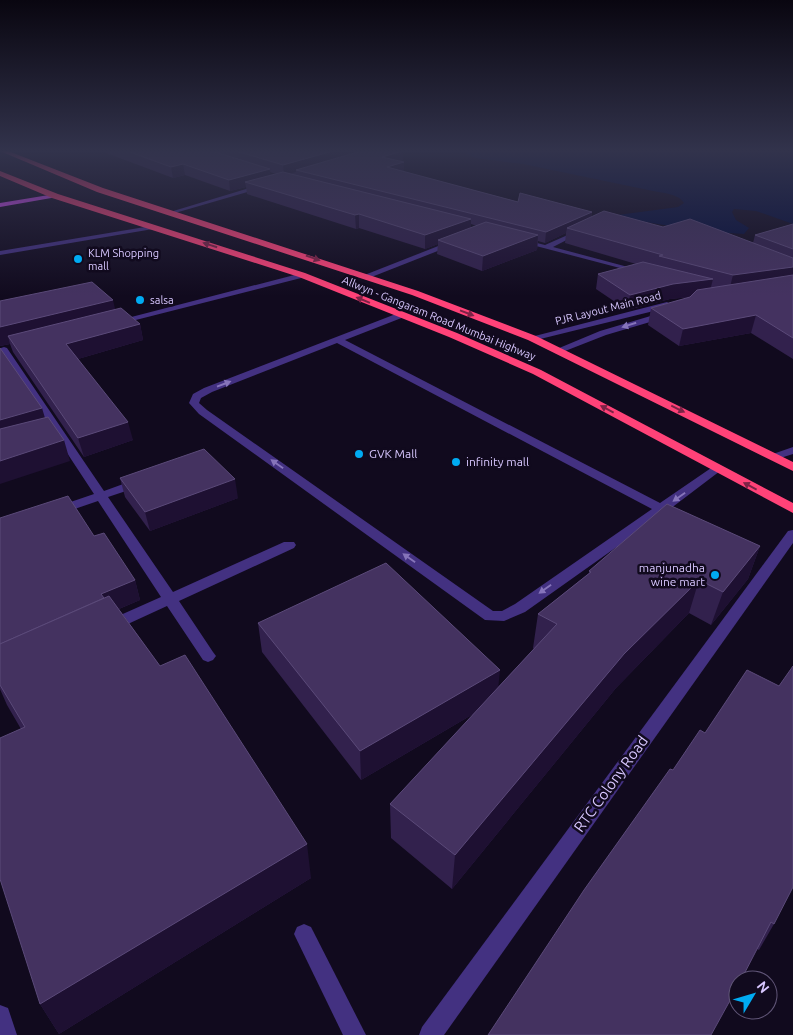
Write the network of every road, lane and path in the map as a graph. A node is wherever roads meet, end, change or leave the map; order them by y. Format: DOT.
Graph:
graph roads {
  1 [pos="35,199"];
  2 [pos="65,199"];
  3 [pos="131,199"];
  4 [pos="216,199"];
  5 [pos="0,205"];
  6 [pos="173,212"];
  7 [pos="151,228"];
  8 [pos="588,228"];
  9 [pos="466,239"];
  10 [pos="511,239"];
  11 [pos="271,244"];
  12 [pos="547,247"];
  13 [pos="0,253"];
  14 [pos="296,253"];
  15 [pos="241,256"];
  16 [pos="267,265"];
  17 [pos="643,272"];
  18 [pos="302,275"];
  19 [pos="366,276"];
  20 [pos="680,304"];
  21 [pos="675,312"];
  22 [pos="401,315"];
  23 [pos="110,324"];
  24 [pos="532,338"];
  25 [pos="336,339"];
  26 [pos="6,350"];
  27 [pos="557,351"];
  28 [pos="793,450"];
  29 [pos="774,457"];
  30 [pos="793,467"];
  31 [pos="718,468"];
  32 [pos="145,480"];
  33 [pos="101,496"];
  34 [pos="662,509"];
  35 [pos="793,509"];
  36 [pos="46,514"];
  37 [pos="793,534"];
  38 [pos="289,545"];
  39 [pos="169,599"];
  40 [pos="98,632"];
  41 [pos="208,656"];
  42 [pos="304,934"];
  43 [pos="0,1016"];
  44 [pos="6,1035"];
  45 [pos="355,1035"];
  46 [pos="430,1035"];
  1 -- 5 [label="main road"];
  2 -- 7 [label="highway, Allwyn - Gangaram Road Mumbai Highway"];
  3 -- 6 [label="highway, Allwyn - Gangaram Road Mumbai Highway"];
  4 -- 6 [label="street"];
  6 -- 11 [label="highway, Allwyn - Gangaram Road Mumbai Highway"];
  7 -- 13 [label="street"];
  15 -- 7 [label="highway, Allwyn - Gangaram Road Mumbai Highway, one-way"];
  8 -- 12 [label="street"];
  9 -- 19 [label="street"];
  10 -- 12 [label="street"];
  11 -- 14 [label="highway, Allwyn - Gangaram Road Mumbai Highway"];
  11 -- 15 [label="highway"];
  12 -- 17 [label="street"];
  14 -- 16 [label="highway"];
  14 -- 19 [label="highway, Allwyn - Gangaram Road Mumbai Highway, one-way"];
  15 -- 16 [label="highway, Allwyn - Gangaram Road Mumbai Highway"];
  16 -- 18 [label="highway, Allwyn - Gangaram Road Mumbai Highway"];
  22 -- 18 [label="highway, Allwyn - Gangaram Road Mumbai Highway, one-way"];
  18 -- 23 [label="street"];
  19 -- 24 [label="highway, Allwyn - Gangaram Road Mumbai Highway, one-way"];
  20 -- 24 [label="street, PJR Layout Main Road"];
  21 -- 27 [label="street, PJR Layout Main Road, one-way"];
  22 -- 25 [label="street"];
  31 -- 22 [label="highway, Allwyn - Gangaram Road Mumbai Highway, one-way"];
  24 -- 27 [label="highway, Allwyn - Gangaram Road Mumbai Highway"];
  25 -- 34 [label="street"];
  34 -- 25 [label="street, one-way"];
  26 -- 33 [label="street"];
  27 -- 29 [label="highway, Allwyn - Gangaram Road Mumbai Highway, one-way"];
  28 -- 29 [label="street"];
  29 -- 30 [label="highway, Allwyn - Gangaram Road Mumbai Highway"];
  31 -- 34 [label="street, one-way"];
  35 -- 31 [label="highway, Allwyn - Gangaram Road Mumbai Highway, one-way"];
  32 -- 33 [label="street"];
  33 -- 36 [label="street"];
  33 -- 39 [label="street"];
  37 -- 46 [label="street, RTC Colony Road"];
  38 -- 39 [label="street"];
  39 -- 40 [label="street"];
  39 -- 41 [label="street"];
  42 -- 45 [label="street"];
  43 -- 44 [label="street"];
}
